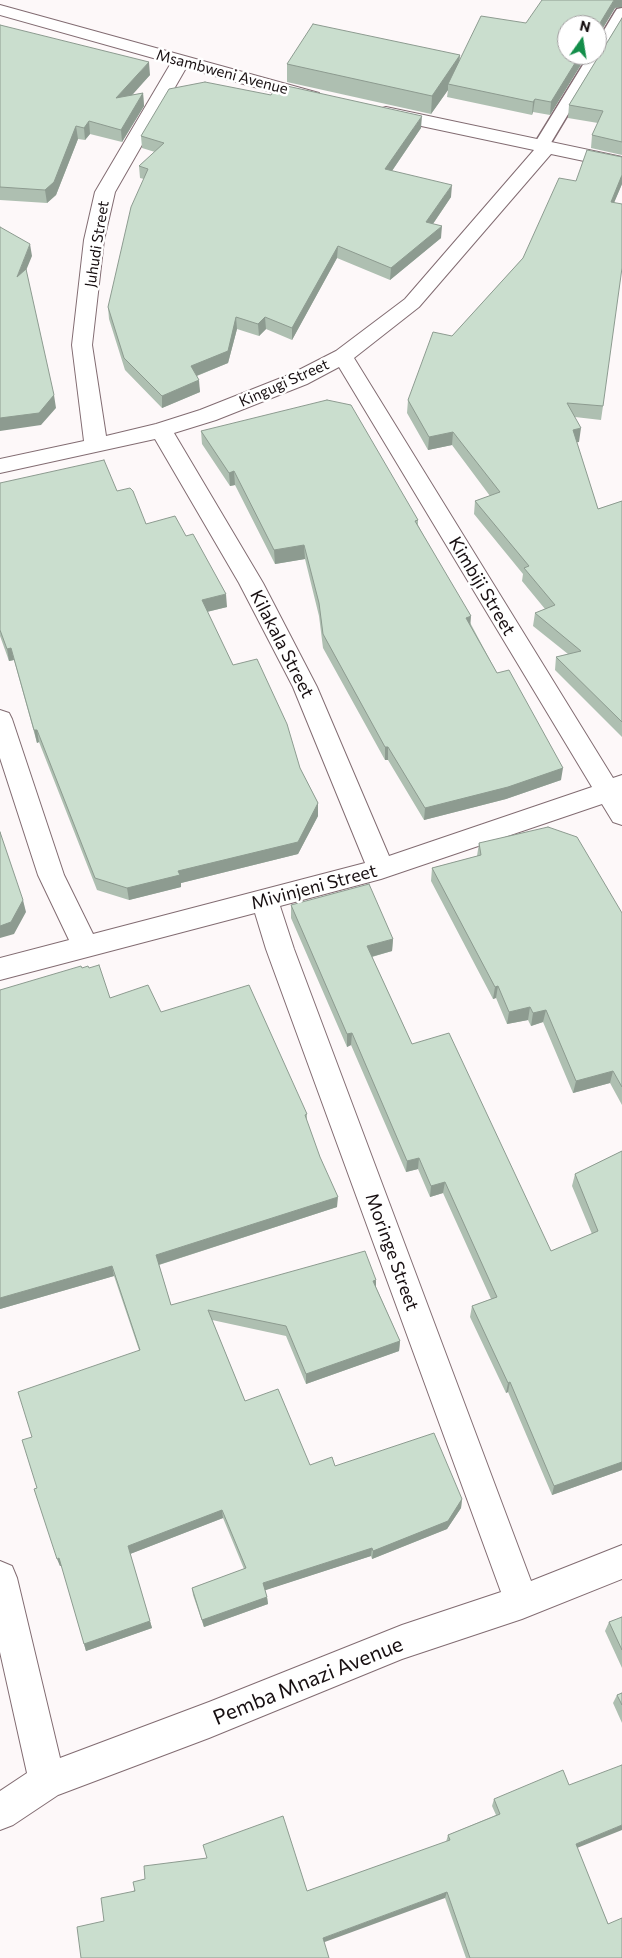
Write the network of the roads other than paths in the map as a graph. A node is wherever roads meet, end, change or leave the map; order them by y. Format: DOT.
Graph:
graph roads {
  1 [pos="0,10"];
  2 [pos="622,12"];
  3 [pos="607,37"];
  4 [pos="181,62"];
  5 [pos="591,65"];
  6 [pos="334,102"];
  7 [pos="372,110"];
  8 [pos="544,147"];
  9 [pos="622,163"];
  10 [pos="343,356"];
  11 [pos="161,430"];
  12 [pos="96,446"];
  13 [pos="0,466"];
  14 [pos="0,719"];
  15 [pos="615,789"];
  16 [pos="622,815"];
  17 [pos="381,870"];
  18 [pos="265,900"];
  19 [pos="86,946"];
  20 [pos="0,969"];
  21 [pos="622,1562"];
  22 [pos="0,1578"];
  23 [pos="522,1602"];
  24 [pos="47,1781"];
  25 [pos="0,1812"];
  1 -- 4 [label="street, Msambweni Avenue"];
  2 -- 3 [label="lane"];
  4 -- 6 [label="street, Msambweni Avenue"];
  4 -- 12 [label="street, Juhudi Street"];
  5 -- 8 [label="lane"];
  7 -- 8 [label="street"];
  8 -- 9 [label="street"];
  8 -- 10 [label="street, Kingugi Street"];
  10 -- 11 [label="street, Kingugi Street"];
  10 -- 15 [label="street, Kimbiji Street"];
  11 -- 12 [label="street, Kingugi Street"];
  11 -- 17 [label="street, Kilakala Street"];
  12 -- 13 [label="street, Kingugi Street"];
  14 -- 19 [label="street"];
  15 -- 16 [label="street, Kimbiji Street"];
  15 -- 17 [label="street, Mivinjeni Street"];
  17 -- 18 [label="street, Mivinjeni Street"];
  18 -- 19 [label="street, Mivinjeni Street"];
  18 -- 23 [label="street, Moringe Street"];
  19 -- 20 [label="street, Mivinjeni Street"];
  21 -- 23 [label="street, Pemba Mnazi Avenue"];
  22 -- 24 [label="street"];
  23 -- 24 [label="street, Pemba Mnazi Avenue"];
  24 -- 25 [label="street, Pemba Mnazi Avenue"];
}
